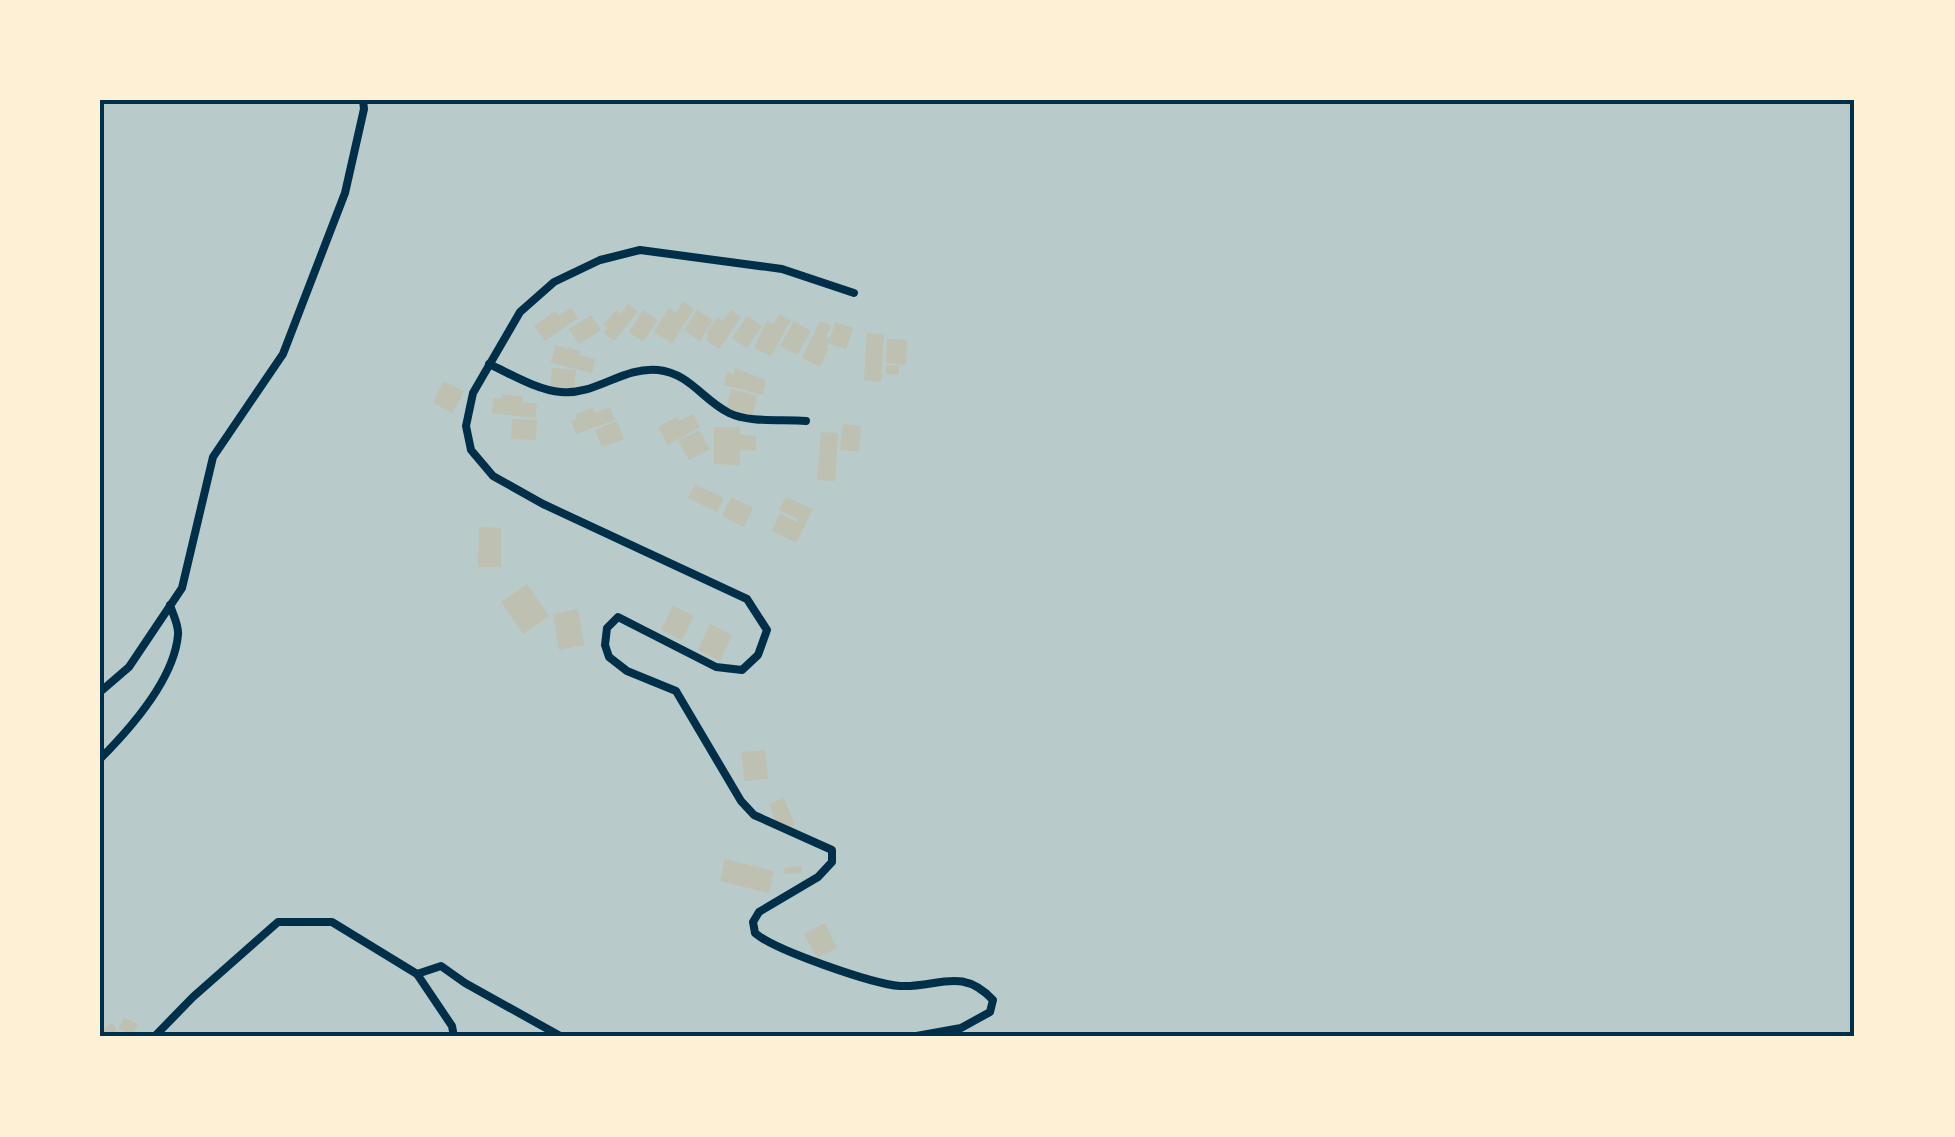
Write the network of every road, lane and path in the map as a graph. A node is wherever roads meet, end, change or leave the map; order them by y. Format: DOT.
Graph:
graph roads {
  1 [pos="364,100"];
  2 [pos="854,294"];
  3 [pos="490,364"];
  4 [pos="806,421"];
  5 [pos="170,605"];
  6 [pos="100,692"];
  7 [pos="100,758"];
  8 [pos="417,974"];
  9 [pos="154,1037"];
  10 [pos="454,1037"];
  11 [pos="562,1037"];
  12 [pos="912,1037"];
  1 -- 5 [label="lane"];
  2 -- 3 [label="lane"];
  3 -- 4 [label="lane"];
  3 -- 12 [label="lane"];
  5 -- 6 [label="lane"];
  5 -- 7 [label="lane"];
  8 -- 9 [label="lane"];
  8 -- 10 [label="lane"];
  8 -- 11 [label="lane"];
}
